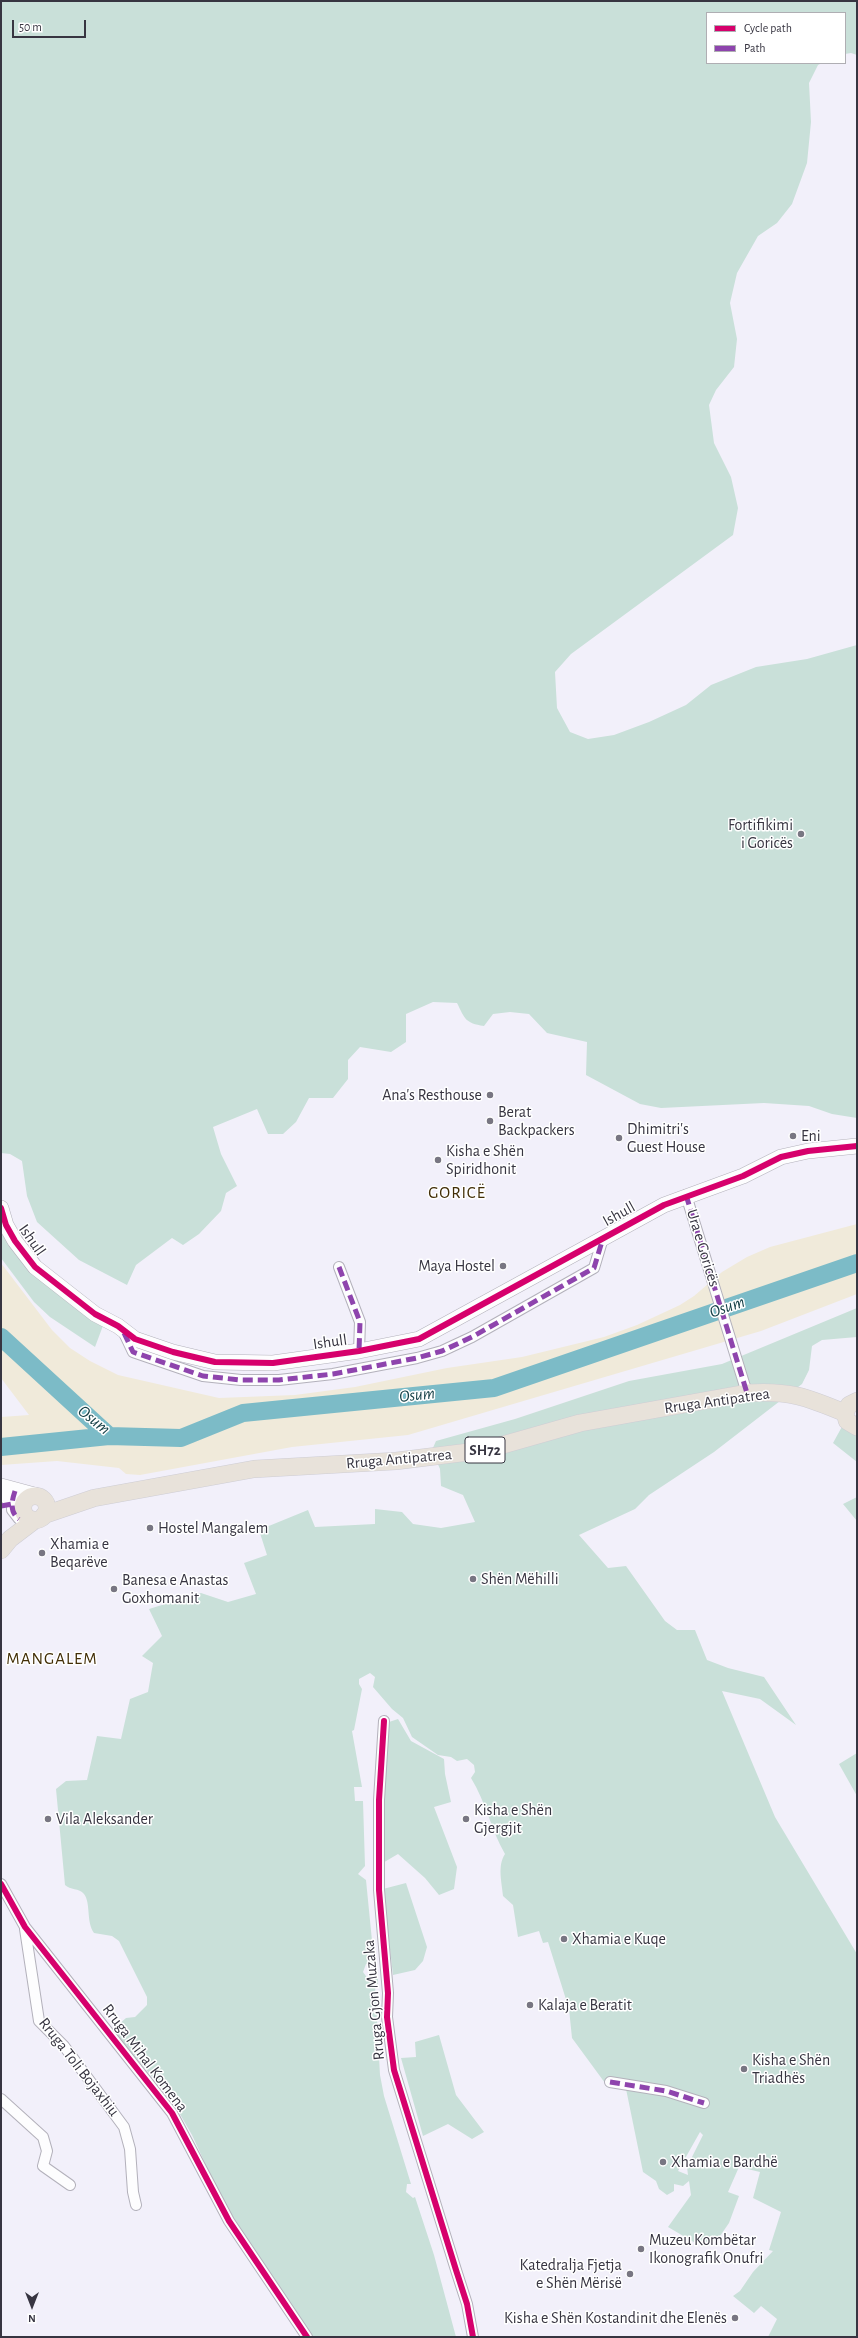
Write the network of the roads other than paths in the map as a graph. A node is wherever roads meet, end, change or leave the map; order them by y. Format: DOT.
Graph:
graph roads {
  1 [pos="857,1146"];
  2 [pos="686,1195"];
  3 [pos="1,1208"];
  4 [pos="4,1222"];
  5 [pos="603,1238"];
  6 [pos="339,1267"];
  7 [pos="123,1331"];
  8 [pos="359,1351"];
  9 [pos="747,1393"];
  10 [pos="853,1403"];
  11 [pos="857,1427"];
  12 [pos="38,1496"];
  13 [pos="94,1498"];
  14 [pos="16,1504"];
  15 [pos="5,1544"];
  16 [pos="384,1721"];
  17 [pos="1,1884"];
  18 [pos="25,1928"];
  19 [pos="610,2082"];
  20 [pos="1,2099"];
  21 [pos="704,2103"];
  22 [pos="70,2185"];
  23 [pos="136,2205"];
  24 [pos="306,2337"];
  25 [pos="473,2337"];
  1 -- 2 [label="street, Ishull"];
  2 -- 5 [label="street, Ishull"];
  2 -- 9 [label="street, Ura e Goricës"];
  3 -- 4 [label="street, Ishull"];
  4 -- 7 [label="street, Ishull"];
  5 -- 7 [label="street"];
  5 -- 8 [label="street, Ishull"];
  6 -- 8 [label="street"];
  7 -- 8 [label="street, Ishull"];
  9 -- 10 [label="main road, Rruga Antipatrea / SH72"];
  9 -- 13 [label="main road, Rruga Antipatrea / SH72"];
  10 -- 11 [label="main road, Rruga Antipatrea / SH72"];
  12 -- 13 [label="main road, SH72"];
  12 -- 14 [label="street"];
  12 -- 14 [label="main road"];
  13 -- 14 [label="main road, Rruga Antipatrea / SH72"];
  14 -- 15 [label="main road, Rruga Antipatrea / SH72"];
  16 -- 25 [label="street, Rruga Gjon Muzaka"];
  17 -- 18 [label="street, Rruga Mihal Komena"];
  18 -- 23 [label="street, Rruga Toli Bojaxhiu"];
  18 -- 24 [label="street, Rruga Mihal Komena"];
  19 -- 21 [label="street"];
  20 -- 22 [label="street"];
}
